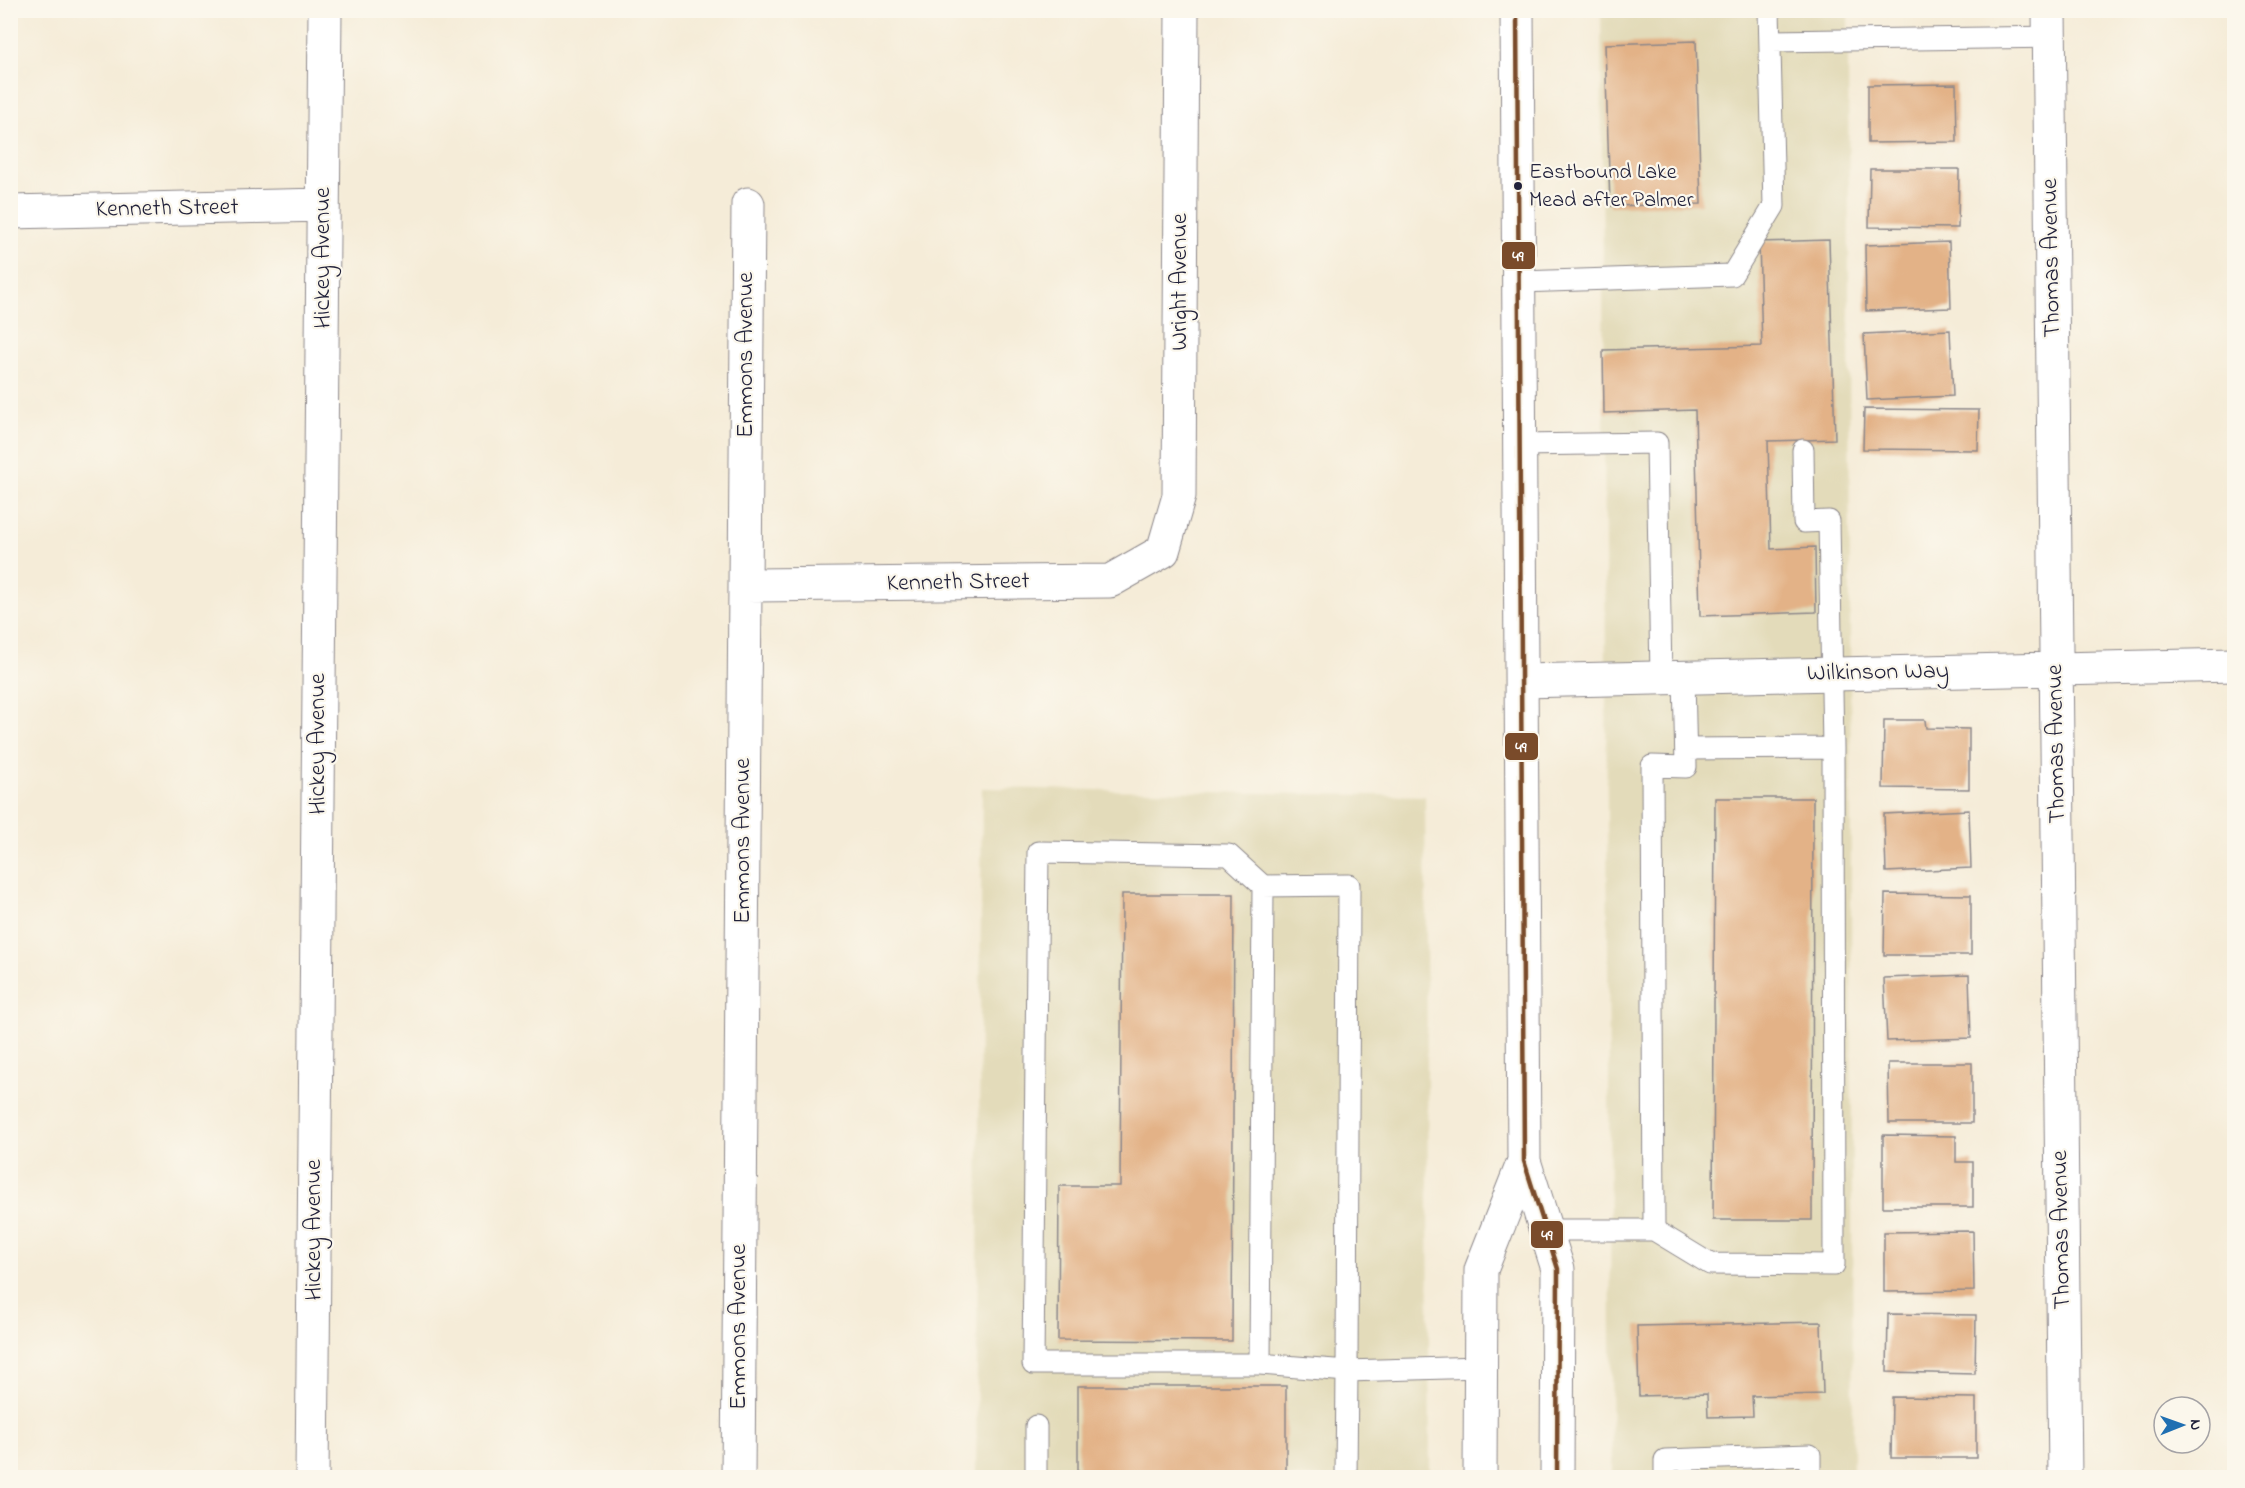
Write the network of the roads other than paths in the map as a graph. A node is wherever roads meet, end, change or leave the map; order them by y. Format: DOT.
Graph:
graph roads {
  1 [pos="325,10"];
  2 [pos="1182,10"];
  3 [pos="1517,10"];
  4 [pos="1769,10"];
  5 [pos="2049,24"];
  6 [pos="1770,41"];
  7 [pos="748,204"];
  8 [pos="323,206"];
  9 [pos="10,212"];
  10 [pos="1519,282"];
  11 [pos="1520,445"];
  12 [pos="1803,450"];
  13 [pos="1163,551"];
  14 [pos="745,585"];
  15 [pos="2235,665"];
  16 [pos="2056,669"];
  17 [pos="1832,674"];
  18 [pos="1672,678"];
  19 [pos="1522,681"];
  20 [pos="1833,748"];
  21 [pos="1686,749"];
  22 [pos="1263,886"];
  23 [pos="1524,1161"];
  24 [pos="1546,1230"];
  25 [pos="1654,1230"];
  26 [pos="1260,1364"];
  27 [pos="1480,1368"];
  28 [pos="1347,1371"];
  29 [pos="1036,1426"];
  30 [pos="312,1478"];
  31 [pos="738,1478"];
  32 [pos="1036,1478"];
  33 [pos="1346,1478"];
  34 [pos="1480,1478"];
  35 [pos="1557,1478"];
  36 [pos="1665,1478"];
  37 [pos="1810,1478"];
  38 [pos="2065,1478"];
  1 -- 8 [label="street, Hickey Avenue"];
  2 -- 13 [label="street, Wright Avenue"];
  3 -- 10 [label="street"];
  4 -- 6 [label="lane"];
  5 -- 6 [label="lane"];
  5 -- 16 [label="street, Thomas Avenue"];
  6 -- 10 [label="lane"];
  7 -- 14 [label="street, Emmons Avenue"];
  8 -- 9 [label="street, Kenneth Street"];
  8 -- 30 [label="street, Hickey Avenue"];
  10 -- 11 [label="street"];
  11 -- 18 [label="lane"];
  11 -- 19 [label="street"];
  12 -- 17 [label="lane"];
  13 -- 14 [label="street, Kenneth Street"];
  14 -- 31 [label="street, Emmons Avenue"];
  15 -- 16 [label="street, Wilkinson Way"];
  16 -- 17 [label="street, Wilkinson Way"];
  16 -- 38 [label="street, Thomas Avenue"];
  17 -- 18 [label="street, Wilkinson Way"];
  17 -- 20 [label="lane"];
  18 -- 19 [label="street, Wilkinson Way"];
  18 -- 21 [label="lane"];
  19 -- 23 [label="street"];
  20 -- 21 [label="lane"];
  20 -- 25 [label="lane"];
  21 -- 25 [label="lane"];
  22 -- 26 [label="lane"];
  22 -- 26 [label="lane"];
  22 -- 28 [label="lane"];
  23 -- 24 [label="street"];
  23 -- 27 [label="street"];
  24 -- 25 [label="lane"];
  24 -- 35 [label="street"];
  26 -- 28 [label="lane"];
  27 -- 28 [label="lane"];
  27 -- 34 [label="street"];
  28 -- 33 [label="lane"];
  29 -- 32 [label="lane"];
  36 -- 37 [label="lane"];
}
